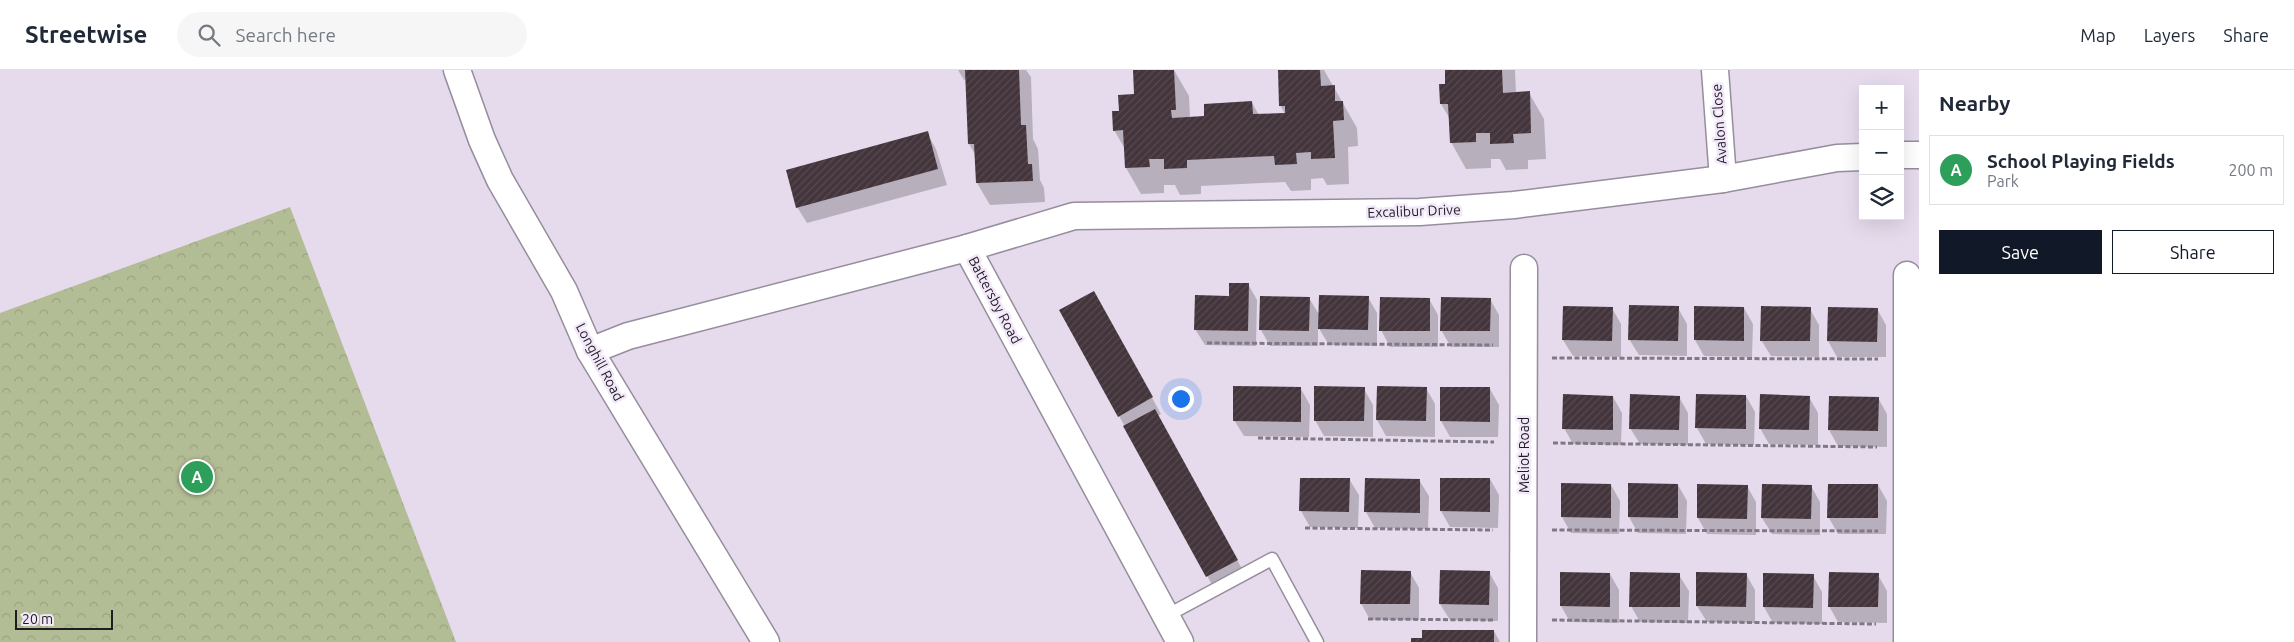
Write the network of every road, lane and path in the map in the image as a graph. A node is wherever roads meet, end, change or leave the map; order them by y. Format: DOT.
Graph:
graph roads {
  1 [pos="457,70"];
  2 [pos="1715,70"];
  3 [pos="1919,154"];
  4 [pos="1904,155"];
  5 [pos="1859,157"];
  6 [pos="1723,178"];
  7 [pos="967,248"];
  8 [pos="1524,268"];
  9 [pos="1907,275"];
  10 [pos="1207,343"];
  11 [pos="590,351"];
  12 [pos="1524,352"];
  13 [pos="1907,359"];
  14 [pos="1258,438"];
  15 [pos="1524,442"];
  16 [pos="1907,448"];
  17 [pos="1306,528"];
  18 [pos="1524,530"];
  19 [pos="1907,532"];
  20 [pos="1166,616"];
  21 [pos="1368,618"];
  22 [pos="1523,631"];
  23 [pos="1907,633"];
  24 [pos="766,642"];
  25 [pos="1180,642"];
  26 [pos="1317,642"];
  1 -- 11 [label="street, Longhill Road"];
  2 -- 6 [label="street, Avalon Close"];
  3 -- 4 [label="street"];
  5 -- 6 [label="street, Excalibur Drive"];
  6 -- 7 [label="street, Excalibur Drive"];
  7 -- 11 [label="street, Battersby Road"];
  7 -- 20 [label="street, Battersby Road"];
  8 -- 12 [label="street, Meliot Road"];
  9 -- 13 [label="street"];
  10 -- 12 [label="path"];
  11 -- 24 [label="street, Longhill Road"];
  12 -- 13 [label="path"];
  12 -- 15 [label="street, Meliot Road"];
  13 -- 16 [label="street"];
  14 -- 15 [label="path"];
  15 -- 16 [label="path"];
  15 -- 18 [label="street, Meliot Road"];
  16 -- 19 [label="street"];
  17 -- 18 [label="path"];
  18 -- 19 [label="path"];
  18 -- 22 [label="street, Meliot Road"];
  19 -- 23 [label="street"];
  20 -- 25 [label="street, Battersby Road"];
  20 -- 26 [label="lane"];
  21 -- 22 [label="path"];
  22 -- 23 [label="path"];
}
